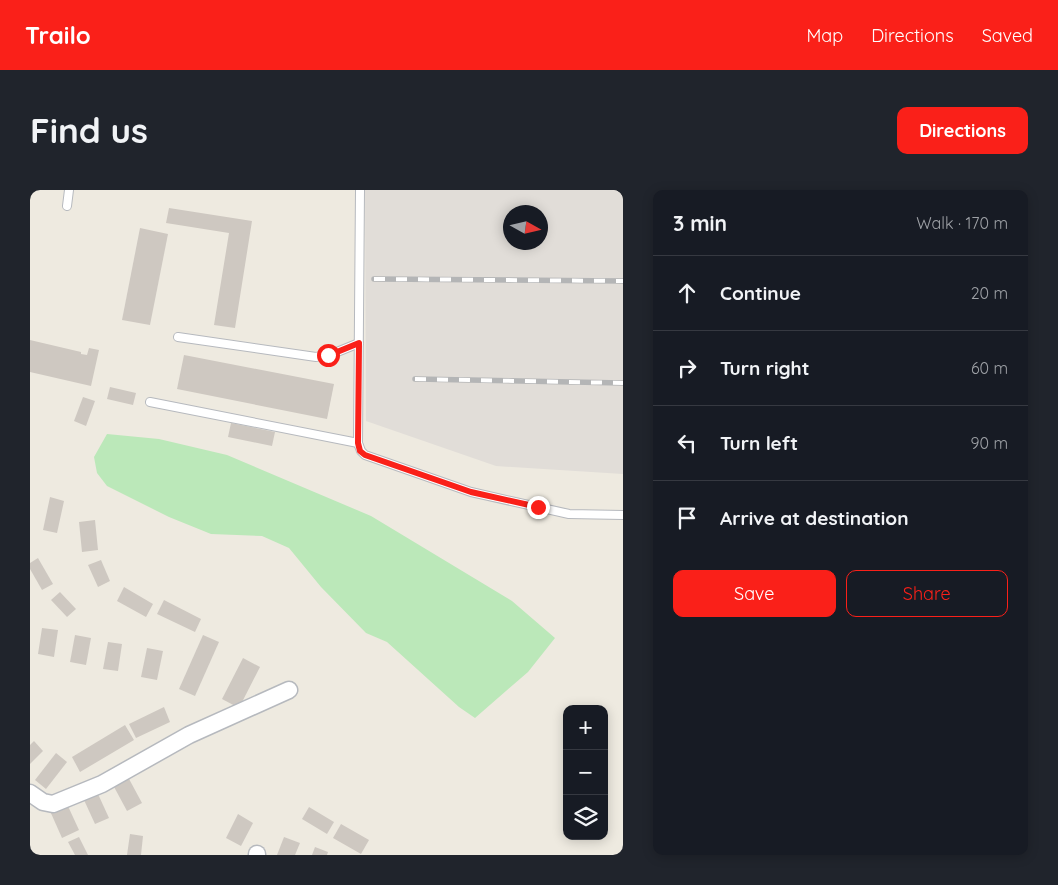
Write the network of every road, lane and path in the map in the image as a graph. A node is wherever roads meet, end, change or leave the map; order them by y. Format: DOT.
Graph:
graph roads {
  1 [pos="69,190"];
  2 [pos="360,190"];
  3 [pos="67,206"];
  4 [pos="178,337"];
  5 [pos="359,343"];
  6 [pos="150,402"];
  7 [pos="358,443"];
  8 [pos="623,515"];
  9 [pos="289,690"];
  10 [pos="30,793"];
  1 -- 3 [label="lane"];
  2 -- 5 [label="lane"];
  4 -- 5 [label="lane"];
  5 -- 7 [label="lane"];
  6 -- 7 [label="lane"];
  7 -- 8 [label="lane"];
  9 -- 10 [label="street"];
}
